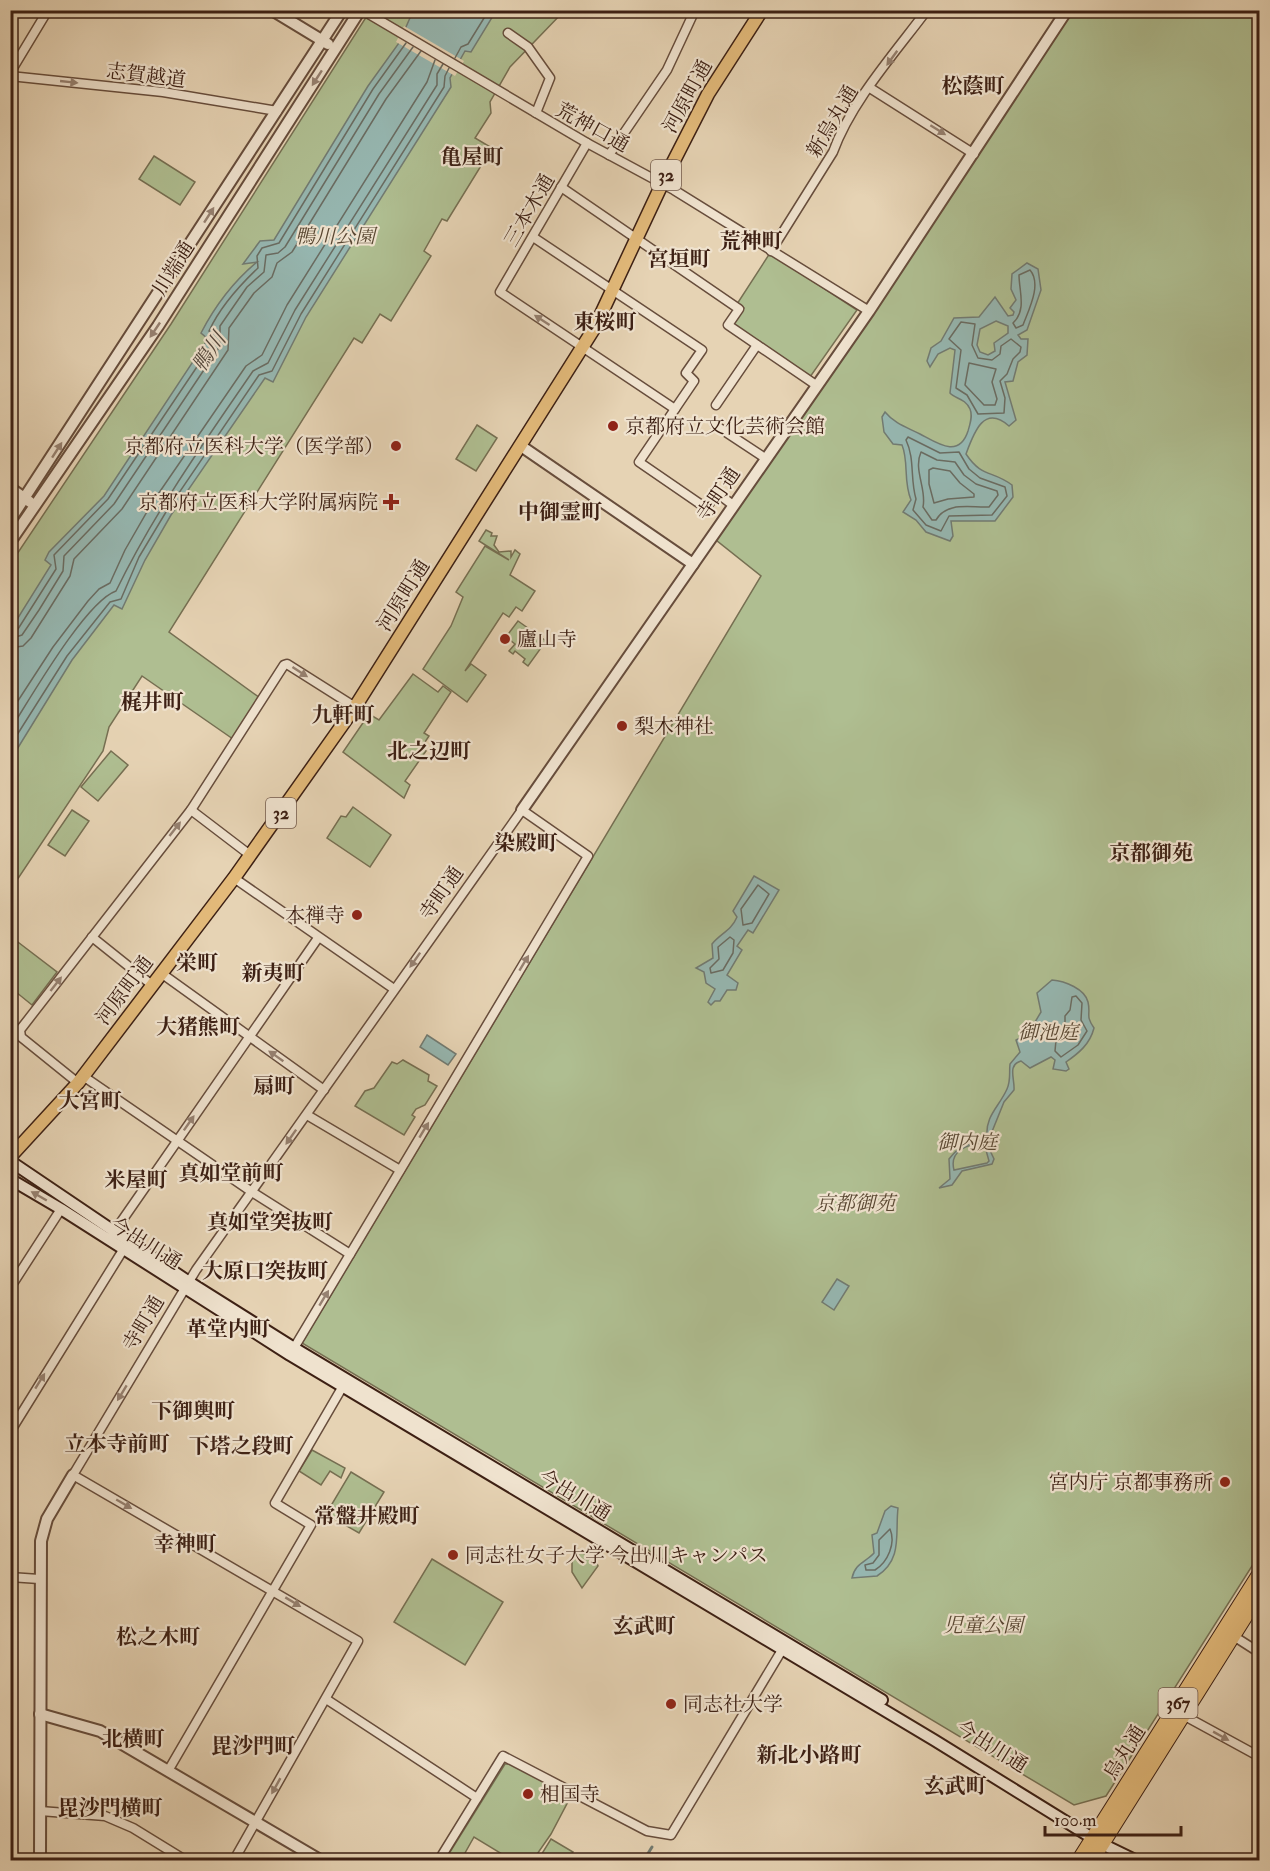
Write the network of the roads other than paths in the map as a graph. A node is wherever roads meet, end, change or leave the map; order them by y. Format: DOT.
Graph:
graph roads {
  1 [pos="48,10"];
  2 [pos="272,10"];
  3 [pos="342,10"];
  4 [pos="361,10"];
  5 [pos="695,10"];
  6 [pos="762,10"];
  7 [pos="927,10"];
  8 [pos="1067,10"];
  9 [pos="508,33"];
  10 [pos="323,41"];
  11 [pos="336,49"];
  12 [pos="10,74"];
  13 [pos="870,88"];
  14 [pos="277,111"];
  15 [pos="536,113"];
  16 [pos="587,143"];
  17 [pos="974,154"];
  18 [pos="609,155"];
  19 [pos="662,184"];
  20 [pos="561,187"];
  21 [pos="533,237"];
  22 [pos="636,240"];
  23 [pos="771,251"];
  24 [pos="613,291"];
  25 [pos="869,311"];
  26 [pos="758,345"];
  27 [pos="584,347"];
  28 [pos="816,385"];
  29 [pos="716,405"];
  30 [pos="675,409"];
  31 [pos="715,425"];
  32 [pos="520,446"];
  33 [pos="765,458"];
  34 [pos="10,488"];
  35 [pos="25,498"];
  36 [pos="733,504"];
  37 [pos="35,506"];
  38 [pos="10,520"];
  39 [pos="10,542"];
  40 [pos="693,564"];
  41 [pos="354,707"];
  42 [pos="190,810"];
  43 [pos="522,810"];
  44 [pos="250,855"];
  45 [pos="234,878"];
  46 [pos="92,937"];
  47 [pos="318,938"];
  48 [pos="161,973"];
  49 [pos="152,985"];
  50 [pos="394,989"];
  51 [pos="249,1036"];
  52 [pos="80,1079"];
  53 [pos="324,1090"];
  54 [pos="307,1115"];
  55 [pos="177,1141"];
  56 [pos="10,1159"];
  57 [pos="400,1170"];
  58 [pos="10,1179"];
  59 [pos="252,1192"];
  60 [pos="61,1209"];
  61 [pos="111,1236"];
  62 [pos="123,1250"];
  63 [pos="350,1254"];
  64 [pos="187,1285"];
  65 [pos="10,1288"];
  66 [pos="294,1348"];
  67 [pos="343,1386"];
  68 [pos="10,1432"];
  69 [pos="73,1475"];
  70 [pos="1260,1573"];
  71 [pos="10,1577"];
  72 [pos="39,1579"];
  73 [pos="273,1590"];
  74 [pos="1260,1593"];
  75 [pos="1228,1633"];
  76 [pos="785,1645"];
  77 [pos="1260,1653"];
  78 [pos="326,1699"];
  79 [pos="40,1714"];
  80 [pos="1183,1715"];
  81 [pos="1260,1758"];
  82 [pos="168,1772"];
  83 [pos="477,1798"];
  84 [pos="40,1811"];
  85 [pos="255,1823"];
  86 [pos="1100,1838"];
  87 [pos="1130,1857"];
  88 [pos="40,1860"];
  89 [pos="185,1860"];
  90 [pos="234,1860"];
  91 [pos="320,1860"];
  92 [pos="439,1860"];
  93 [pos="1078,1860"];
  94 [pos="1092,1860"];
  1 -- 12 [label="street"];
  2 -- 10 [label="street"];
  3 -- 10 [label="street, 川端通"];
  4 -- 11 [label="street, 川端通"];
  4 -- 15 [label="street, 荒神口通"];
  5 -- 18 [label="street"];
  6 -- 19 [label="main road, 河原町通 / 32"];
  7 -- 13 [label="street, 新烏丸通, one-way"];
  8 -- 17 [label="street, 寺町通"];
  9 -- 15 [label="street"];
  10 -- 11 [label="street"];
  10 -- 14 [label="street, 川端通"];
  11 -- 37 [label="street, 川端通, one-way"];
  12 -- 14 [label="street, 志賀越道, one-way"];
  13 -- 17 [label="street, one-way"];
  13 -- 23 [label="street, 新烏丸通"];
  35 -- 14 [label="street, 川端通, one-way"];
  15 -- 16 [label="street, 荒神口通"];
  16 -- 18 [label="street, 荒神口通"];
  16 -- 20 [label="street, 三本木通"];
  17 -- 25 [label="street, 寺町通"];
  18 -- 19 [label="street, 荒神口通"];
  19 -- 22 [label="main road, 河原町通 / 32"];
  19 -- 23 [label="street, 荒神口通"];
  20 -- 21 [label="street, 三本木通"];
  20 -- 22 [label="street"];
  21 -- 24 [label="street"];
  27 -- 21 [label="street, 三本木通, one-way"];
  22 -- 24 [label="main road, 河原町通 / 32"];
  22 -- 26 [label="street"];
  23 -- 25 [label="street, 荒神口通"];
  24 -- 27 [label="main road, 河原町通 / 32"];
  24 -- 30 [label="street"];
  25 -- 28 [label="street, 寺町通"];
  26 -- 28 [label="street"];
  26 -- 29 [label="street"];
  27 -- 30 [label="street"];
  27 -- 32 [label="main road, 河原町通 / 32"];
  28 -- 33 [label="street, 寺町通"];
  30 -- 36 [label="street"];
  31 -- 33 [label="street"];
  32 -- 40 [label="street"];
  32 -- 41 [label="main road, 河原町通 / 32"];
  33 -- 36 [label="street, 寺町通"];
  34 -- 35 [label="street"];
  35 -- 37 [label="street"];
  35 -- 38 [label="street, 川端通"];
  36 -- 40 [label="street, 寺町通"];
  37 -- 39 [label="street, 川端通"];
  40 -- 43 [label="street, 寺町通"];
  42 -- 41 [label="street, one-way"];
  41 -- 44 [label="main road, 河原町通 / 32"];
  42 -- 44 [label="street"];
  46 -- 42 [label="street, one-way"];
  43 -- 50 [label="street, 寺町通, one-way"];
  57 -- 43 [label="street, one-way"];
  44 -- 45 [label="main road, 河原町通 / 32"];
  45 -- 47 [label="street"];
  45 -- 48 [label="main road, 河原町通 / 32"];
  46 -- 49 [label="street"];
  52 -- 46 [label="street, one-way"];
  47 -- 50 [label="street"];
  47 -- 51 [label="street"];
  48 -- 49 [label="main road, 河原町通 / 32"];
  48 -- 51 [label="street"];
  49 -- 52 [label="main road, 河原町通 / 32"];
  50 -- 53 [label="street, 寺町通"];
  53 -- 51 [label="street, one-way"];
  55 -- 51 [label="street, one-way"];
  52 -- 55 [label="street"];
  52 -- 56 [label="main road, 河原町通 / 32"];
  53 -- 54 [label="street, 寺町通"];
  54 -- 57 [label="street"];
  54 -- 59 [label="street, 寺町通, one-way"];
  55 -- 59 [label="street"];
  55 -- 61 [label="street"];
  56 -- 61 [label="street, 今出川通"];
  57 -- 63 [label="street"];
  60 -- 58 [label="street, 今出川通, one-way"];
  59 -- 63 [label="street"];
  59 -- 64 [label="street, 寺町通"];
  60 -- 61 [label="street, 今出川通"];
  60 -- 65 [label="street"];
  61 -- 62 [label="street, 今出川通"];
  61 -- 64 [label="street, 今出川通"];
  62 -- 64 [label="street, 今出川通"];
  68 -- 62 [label="street, one-way"];
  66 -- 63 [label="street, one-way"];
  64 -- 66 [label="street, 今出川通"];
  64 -- 67 [label="street, 今出川通"];
  64 -- 69 [label="street, 寺町通, one-way"];
  66 -- 76 [label="street, 今出川通"];
  67 -- 73 [label="street"];
  67 -- 76 [label="street, 今出川通"];
  69 -- 72 [label="street, 寺町通"];
  69 -- 73 [label="street, one-way"];
  70 -- 75 [label="highway, 烏丸通 / 367"];
  71 -- 72 [label="street"];
  72 -- 79 [label="street, 寺町通"];
  73 -- 78 [label="street, one-way"];
  73 -- 82 [label="street"];
  74 -- 75 [label="highway, 烏丸通 / 367"];
  75 -- 77 [label="street"];
  75 -- 80 [label="highway, 烏丸通 / 367"];
  75 -- 86 [label="highway, 烏丸通 / 367"];
  76 -- 83 [label="street"];
  76 -- 86 [label="street, 今出川通"];
  78 -- 83 [label="street"];
  78 -- 85 [label="street, one-way"];
  79 -- 82 [label="street"];
  79 -- 84 [label="street, 寺町通"];
  80 -- 81 [label="street, one-way"];
  80 -- 86 [label="highway, 烏丸通 / 367"];
  82 -- 85 [label="street"];
  83 -- 92 [label="street"];
  84 -- 88 [label="street, 寺町通"];
  84 -- 89 [label="street"];
  85 -- 90 [label="street"];
  85 -- 91 [label="street"];
  86 -- 87 [label="street, 今出川通"];
  86 -- 93 [label="highway, 烏丸通 / 367"];
  86 -- 94 [label="highway, 烏丸通 / 367"];
}
